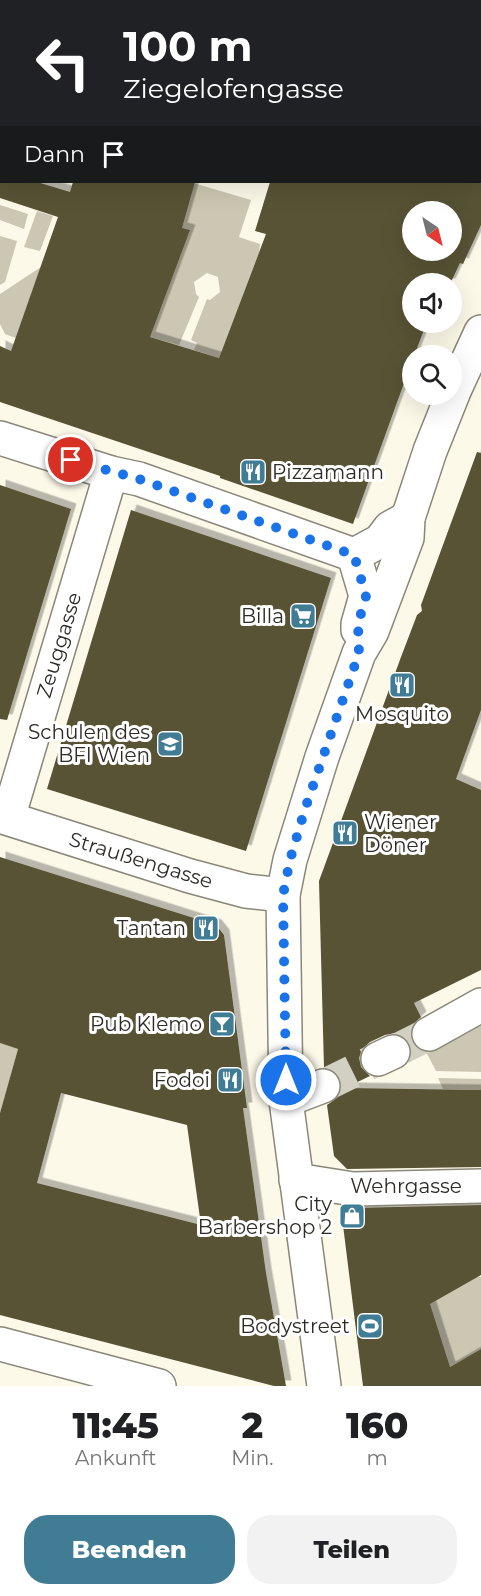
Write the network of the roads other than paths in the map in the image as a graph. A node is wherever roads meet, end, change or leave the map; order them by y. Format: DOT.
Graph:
graph roads {
  1 [pos="481,332"];
  2 [pos="0,438"];
  3 [pos="111,473"];
  4 [pos="408,518"];
  5 [pos="354,555"];
  6 [pos="359,653"];
  7 [pos="4,817"];
  8 [pos="283,895"];
  9 [pos="481,1005"];
  10 [pos="429,1034"];
  11 [pos="322,1086"];
  12 [pos="286,1100"];
  13 [pos="296,1180"];
  14 [pos="481,1186"];
  15 [pos="0,1344"];
  16 [pos="159,1386"];
  17 [pos="324,1386"];
  1 -- 4 [label="street"];
  2 -- 3 [label="street"];
  3 -- 5 [label="street"];
  3 -- 7 [label="street, Zeuggasse"];
  4 -- 5 [label="street"];
  4 -- 6 [label="street"];
  5 -- 6 [label="street"];
  6 -- 8 [label="street"];
  7 -- 8 [label="street, Straußengasse"];
  8 -- 12 [label="street"];
  9 -- 10 [label="street"];
  11 -- 12 [label="street"];
  12 -- 13 [label="street"];
  13 -- 14 [label="street, Wehrgasse"];
  13 -- 17 [label="street"];
  15 -- 16 [label="street"];
}
